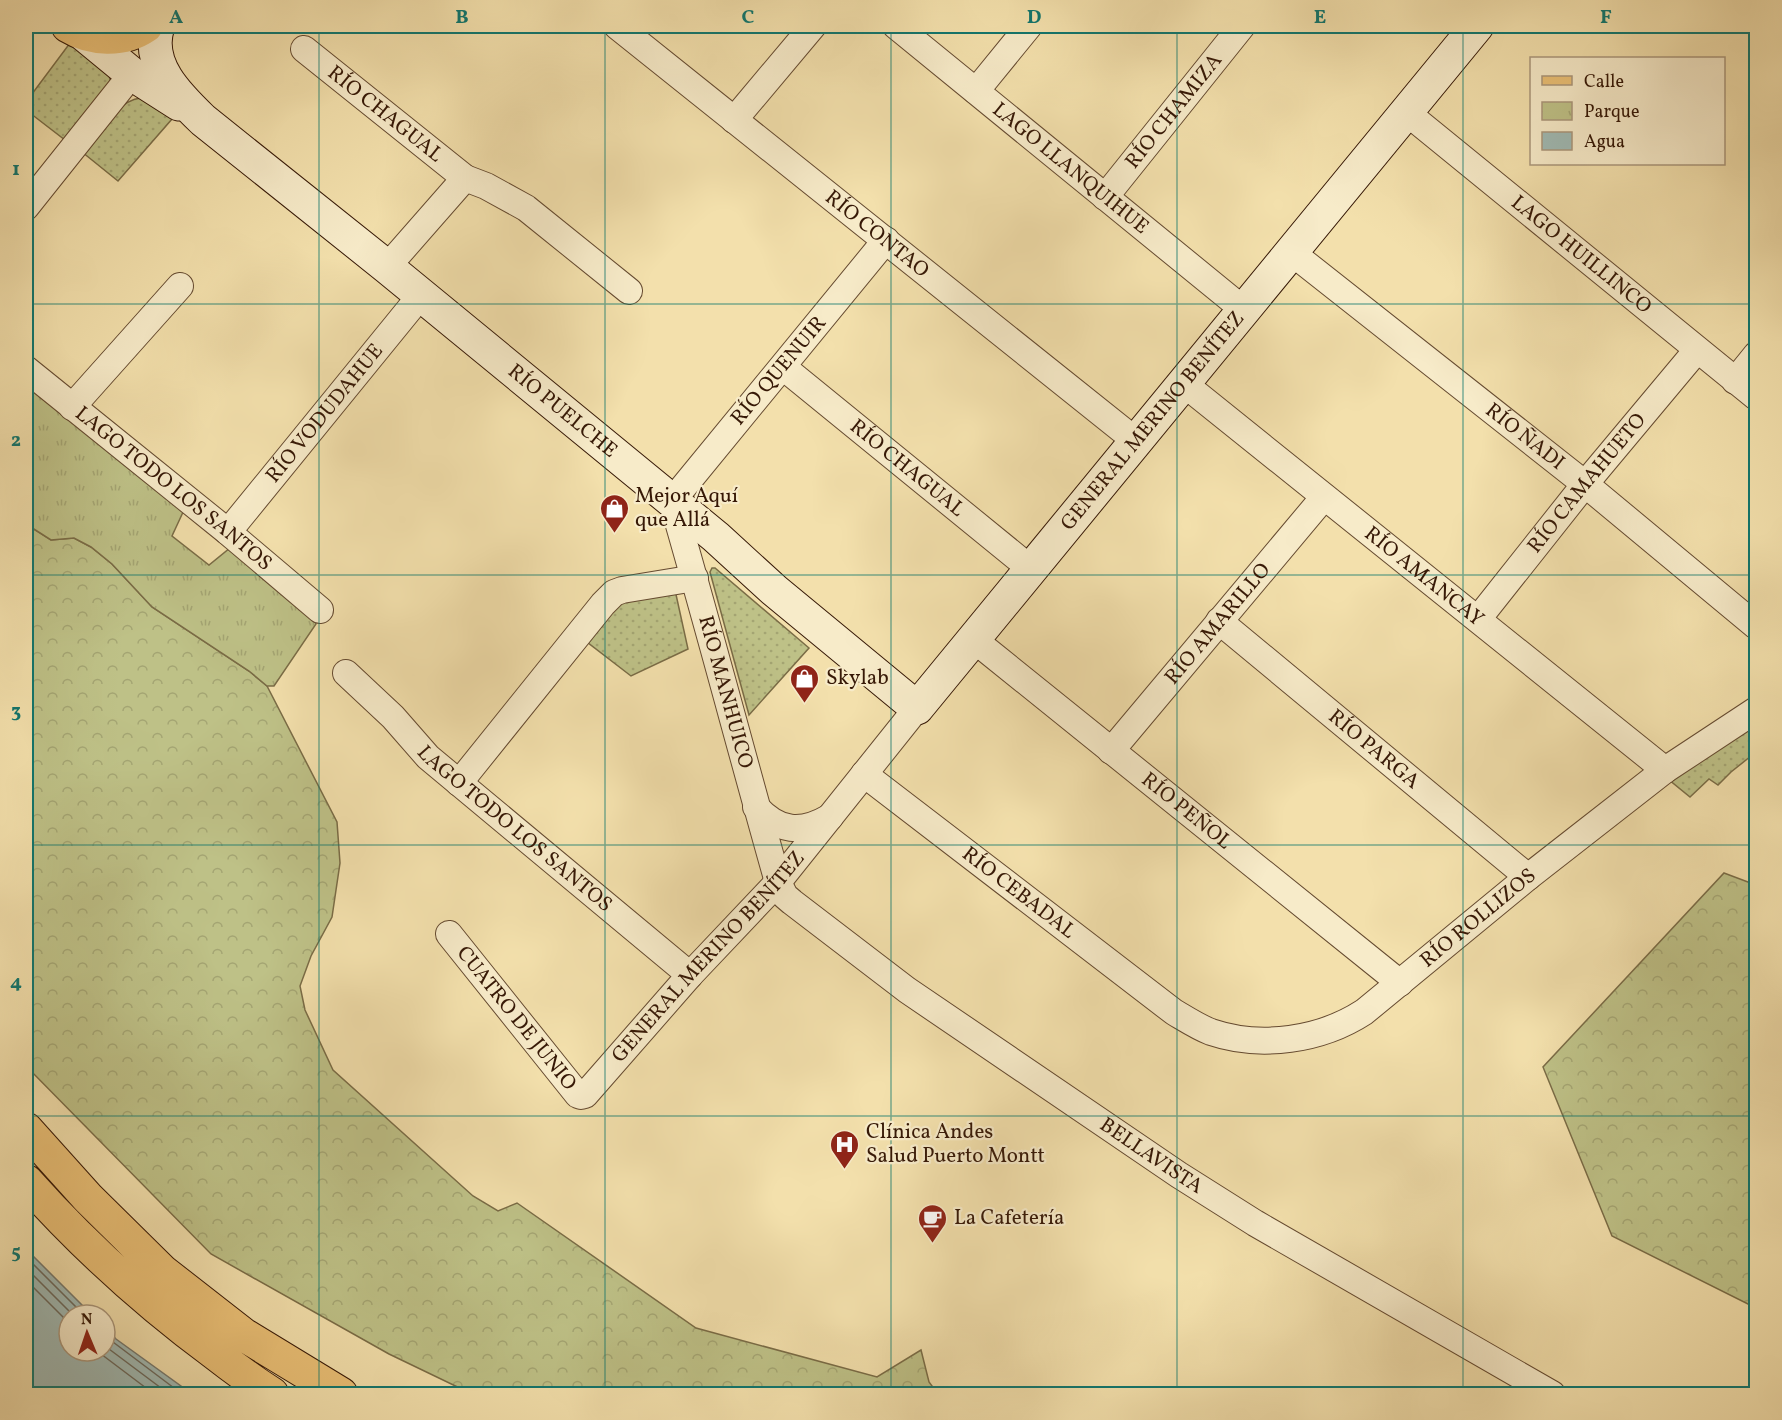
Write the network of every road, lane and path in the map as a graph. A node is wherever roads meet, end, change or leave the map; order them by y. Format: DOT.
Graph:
graph roads {
  1 [pos="146,26"];
  2 [pos="158,26"];
  3 [pos="618,26"];
  4 [pos="813,26"];
  5 [pos="896,26"];
  6 [pos="1029,26"];
  7 [pos="1242,26"];
  8 [pos="1477,26"];
  9 [pos="75,29"];
  10 [pos="304,49"];
  11 [pos="132,74"];
  12 [pos="976,91"];
  13 [pos="1406,112"];
  14 [pos="203,120"];
  15 [pos="734,120"];
  16 [pos="465,178"];
  17 [pos="1105,197"];
  18 [pos="26,207"];
  19 [pos="886,240"];
  20 [pos="1291,252"];
  21 [pos="387,267"];
  22 [pos="180,286"];
  23 [pos="629,291"];
  24 [pos="421,295"];
  25 [pos="1244,310"];
  26 [pos="1697,350"];
  27 [pos="1756,355"];
  28 [pos="783,367"];
  29 [pos="26,369"];
  30 [pos="1735,381"];
  31 [pos="1183,384"];
  32 [pos="1756,397"];
  33 [pos="72,406"];
  34 [pos="1136,441"];
  35 [pos="1585,484"];
  36 [pos="1324,497"];
  37 [pos="672,501"];
  38 [pos="228,532"];
  39 [pos="1031,569"];
  40 [pos="695,578"];
  41 [pos="320,610"];
  42 [pos="1478,619"];
  43 [pos="1219,621"];
  44 [pos="1756,626"];
  45 [pos="973,639"];
  46 [pos="346,674"];
  47 [pos="917,708"];
  48 [pos="1756,710"];
  49 [pos="1111,751"];
  50 [pos="1665,770"];
  51 [pos="864,774"];
  52 [pos="459,783"];
  53 [pos="756,807"];
  54 [pos="830,817"];
  55 [pos="1528,877"];
  56 [pos="778,882"];
  57 [pos="450,934"];
  58 [pos="690,975"];
  59 [pos="1400,983"];
  60 [pos="1174,1012"];
  61 [pos="585,1095"];
  62 [pos="26,1129"];
  63 [pos="26,1181"];
  64 [pos="272,1395"];
  65 [pos="341,1395"];
  66 [pos="1552,1395"];
  1 -- 9 [label="main road"];
  2 -- 14 [label="street, RÍO PUELCHE"];
  3 -- 15 [label="street, RÍO CONTAO"];
  4 -- 15 [label="street"];
  5 -- 12 [label="street, LAGO LLANQUIHUE"];
  6 -- 12 [label="street"];
  7 -- 17 [label="street, RÍO CHAMIZA"];
  8 -- 13 [label="street, GENERAL MERINO BENÍTEZ"];
  9 -- 11 [label="street, RÍO PUELCHE"];
  10 -- 16 [label="street, RÍO CHAGUAL"];
  11 -- 14 [label="street, RÍO PUELCHE"];
  11 -- 18 [label="street"];
  12 -- 17 [label="street, LAGO LLANQUIHUE"];
  13 -- 20 [label="street, GENERAL MERINO BENÍTEZ"];
  13 -- 26 [label="street, LAGO HUILLINCO"];
  14 -- 21 [label="street, RÍO PUELCHE"];
  15 -- 19 [label="street, RÍO CONTAO"];
  16 -- 21 [label="street"];
  16 -- 23 [label="street, RÍO CHAGUAL"];
  17 -- 25 [label="street, LAGO LLANQUIHUE"];
  19 -- 28 [label="street, RÍO QUENUIR"];
  19 -- 34 [label="street, RÍO CONTAO"];
  20 -- 25 [label="street, GENERAL MERINO BENÍTEZ"];
  20 -- 35 [label="street, RÍO ÑADI"];
  21 -- 24 [label="street, RÍO PUELCHE"];
  22 -- 33 [label="street"];
  24 -- 37 [label="street, RÍO PUELCHE"];
  24 -- 38 [label="street, RÍO VODUDAHUE"];
  25 -- 31 [label="street, GENERAL MERINO BENÍTEZ"];
  26 -- 30 [label="street, LAGO HUILLINCO"];
  26 -- 35 [label="street, RÍO CAMAHUETO"];
  27 -- 30 [label="street"];
  28 -- 37 [label="street, RÍO QUENUIR"];
  28 -- 39 [label="street, RÍO CHAGUAL"];
  29 -- 33 [label="street, LAGO TODO LOS SANTOS"];
  30 -- 32 [label="street, LAGO HUILLINCO"];
  31 -- 34 [label="street, GENERAL MERINO BENÍTEZ"];
  31 -- 36 [label="street, RÍO AMANCAY"];
  33 -- 38 [label="street, LAGO TODO LOS SANTOS"];
  34 -- 39 [label="street, GENERAL MERINO BENÍTEZ"];
  35 -- 42 [label="street, RÍO CAMAHUETO"];
  35 -- 44 [label="street, RÍO ÑADI"];
  36 -- 42 [label="street, RÍO AMANCAY"];
  36 -- 43 [label="street, RÍO AMARILLO"];
  37 -- 40 [label="street, RÍO MANHUICO"];
  37 -- 47 [label="street, RÍO PUELCHE"];
  38 -- 41 [label="street, LAGO TODO LOS SANTOS"];
  39 -- 45 [label="street, GENERAL MERINO BENÍTEZ"];
  40 -- 52 [label="street"];
  40 -- 53 [label="street, RÍO MANHUICO"];
  42 -- 50 [label="street, RÍO AMANCAY"];
  43 -- 49 [label="street, RÍO AMARILLO"];
  43 -- 55 [label="street, RÍO PARGA"];
  45 -- 47 [label="street, GENERAL MERINO BENÍTEZ"];
  45 -- 49 [label="street, RÍO PEÑOL"];
  46 -- 52 [label="street, LAGO TODO LOS SANTOS"];
  47 -- 51 [label="street, GENERAL MERINO BENÍTEZ"];
  48 -- 50 [label="street, RÍO ROLLIZOS"];
  49 -- 59 [label="street, RÍO PEÑOL"];
  50 -- 55 [label="street, RÍO ROLLIZOS"];
  51 -- 54 [label="street, GENERAL MERINO BENÍTEZ"];
  51 -- 60 [label="street, RÍO CEBADAL"];
  52 -- 58 [label="street, LAGO TODO LOS SANTOS"];
  53 -- 54 [label="street, GENERAL MERINO BENÍTEZ"];
  53 -- 56 [label="street, RÍO MANHUICO"];
  54 -- 56 [label="street, GENERAL MERINO BENÍTEZ"];
  55 -- 59 [label="street, RÍO ROLLIZOS"];
  56 -- 58 [label="street, GENERAL MERINO BENÍTEZ"];
  56 -- 66 [label="street, BELLAVISTA"];
  57 -- 61 [label="street, CUATRO DE JUNIO"];
  58 -- 61 [label="street, GENERAL MERINO BENÍTEZ"];
  59 -- 60 [label="street, RÍO ROLLIZOS"];
  62 -- 65 [label="main road"];
  63 -- 64 [label="main road"];
}
